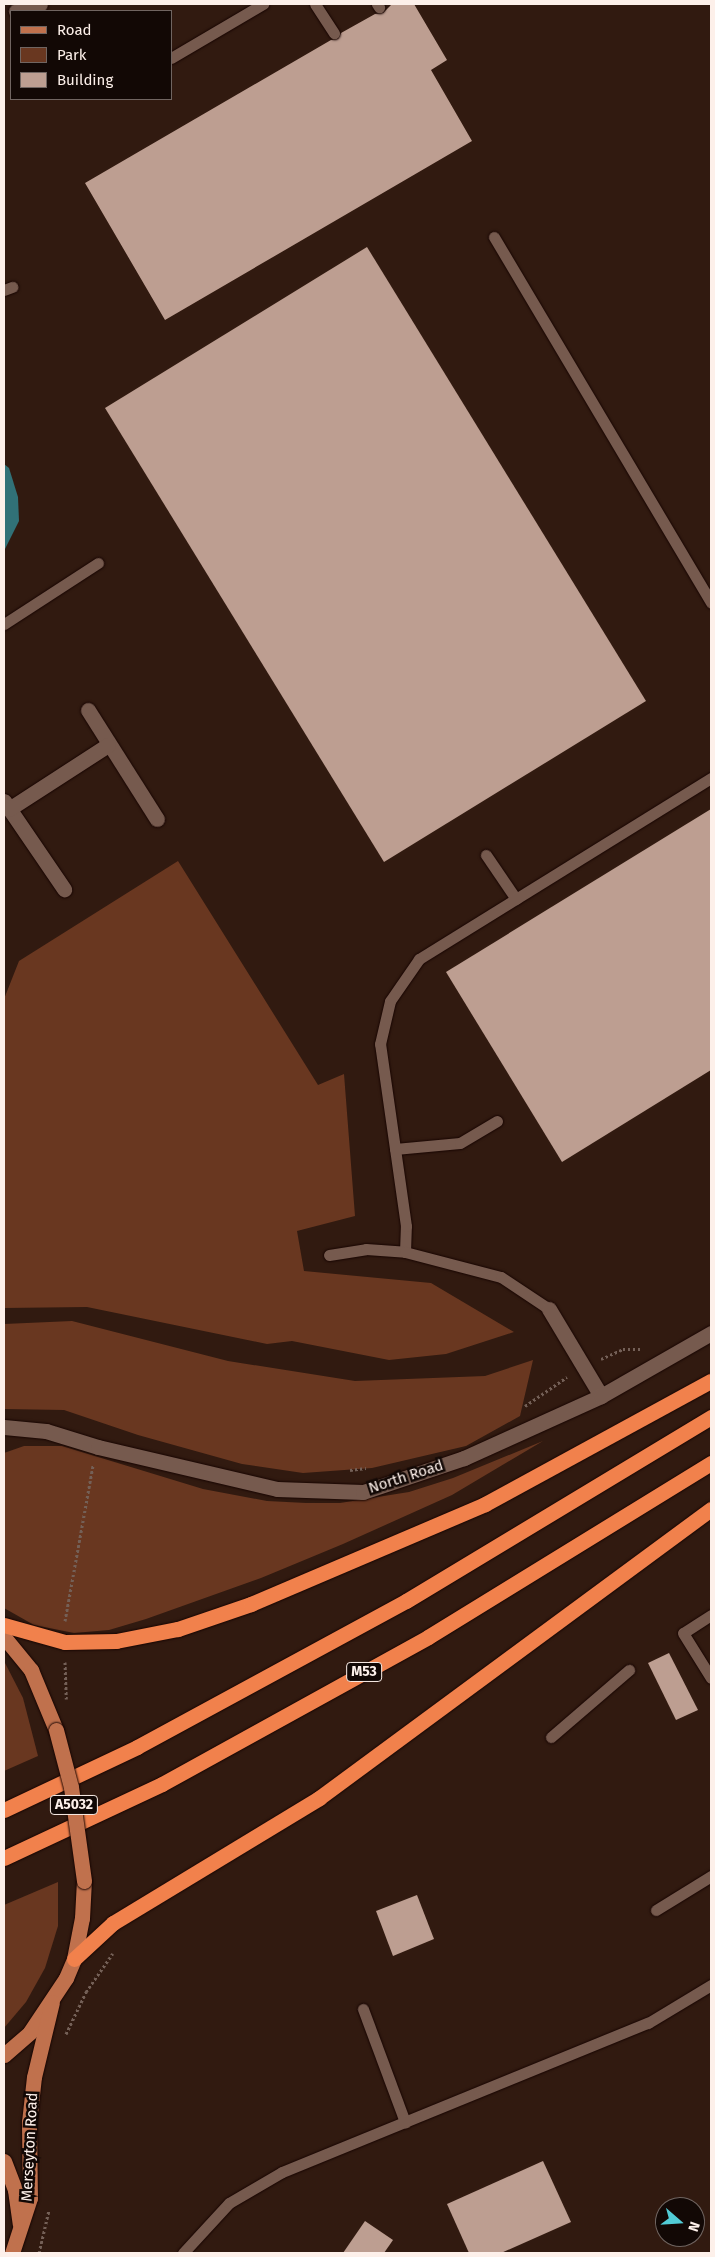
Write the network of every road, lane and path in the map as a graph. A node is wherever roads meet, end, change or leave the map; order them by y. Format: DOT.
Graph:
graph roads {
  1 [pos="40,4"];
  2 [pos="263,4"];
  3 [pos="315,4"];
  4 [pos="19,10"];
  5 [pos="334,33"];
  6 [pos="172,57"];
  7 [pos="494,237"];
  8 [pos="98,563"];
  9 [pos="711,603"];
  10 [pos="4,624"];
  11 [pos="88,710"];
  12 [pos="108,745"];
  13 [pos="711,778"];
  14 [pos="6,805"];
  15 [pos="156,819"];
  16 [pos="486,855"];
  17 [pos="64,888"];
  18 [pos="516,899"];
  19 [pos="498,1121"];
  20 [pos="395,1149"];
  21 [pos="405,1252"];
  22 [pos="329,1255"];
  23 [pos="549,1309"];
  24 [pos="711,1332"];
  25 [pos="648,1349"];
  26 [pos="584,1367"];
  27 [pos="711,1381"];
  28 [pos="601,1396"];
  29 [pos="522,1410"];
  30 [pos="711,1417"];
  31 [pos="10,1428"];
  32 [pos="4,1438"];
  33 [pos="98,1447"];
  34 [pos="711,1463"];
  35 [pos="372,1468"];
  36 [pos="342,1470"];
  37 [pos="711,1509"];
  38 [pos="711,1616"];
  39 [pos="4,1625"];
  40 [pos="4,1636"];
  41 [pos="65,1642"];
  42 [pos="629,1670"];
  43 [pos="711,1678"];
  44 [pos="66,1702"];
  45 [pos="551,1737"];
  46 [pos="4,1810"];
  47 [pos="4,1858"];
  48 [pos="711,1876"];
  49 [pos="656,1910"];
  50 [pos="118,1946"];
  51 [pos="74,1960"];
  52 [pos="711,1985"];
  53 [pos="52,2002"];
  54 [pos="363,2009"];
  55 [pos="65,2037"];
  56 [pos="4,2055"];
  57 [pos="405,2122"];
  58 [pos="4,2161"];
  59 [pos="49,2207"];
  60 [pos="21,2233"];
  61 [pos="12,2253"];
  62 [pos="39,2253"];
  63 [pos="184,2253"];
  1 -- 4 [label="street"];
  2 -- 6 [label="lane"];
  3 -- 5 [label="lane"];
  7 -- 9 [label="lane"];
  8 -- 10 [label="lane"];
  11 -- 12 [label="street"];
  12 -- 14 [label="street"];
  12 -- 15 [label="street"];
  13 -- 18 [label="lane"];
  14 -- 17 [label="street"];
  16 -- 18 [label="lane"];
  18 -- 20 [label="lane"];
  19 -- 20 [label="lane"];
  20 -- 21 [label="lane"];
  21 -- 22 [label="lane"];
  21 -- 23 [label="lane"];
  23 -- 26 [label="street"];
  24 -- 28 [label="street, North Road"];
  25 -- 26 [label="path"];
  26 -- 28 [label="street"];
  26 -- 29 [label="path"];
  27 -- 41 [label="highway"];
  28 -- 33 [label="street, North Road"];
  30 -- 46 [label="highway"];
  31 -- 32 [label="street, North Road"];
  31 -- 33 [label="street, North Road"];
  33 -- 41 [label="path"];
  34 -- 47 [label="highway, M53"];
  35 -- 36 [label="path"];
  37 -- 51 [label="highway"];
  38 -- 43 [label="lane"];
  39 -- 41 [label="highway"];
  40 -- 51 [label="main road, A5032, bridge"];
  41 -- 44 [label="path"];
  42 -- 45 [label="lane"];
  48 -- 49 [label="lane"];
  50 -- 55 [label="path"];
  51 -- 53 [label="main road, A5032"];
  52 -- 57 [label="lane"];
  53 -- 56 [label="main road, A5032"];
  53 -- 60 [label="main road, Merseyton Road / A5032"];
  54 -- 57 [label="lane"];
  57 -- 63 [label="lane"];
  58 -- 60 [label="main road, Merseyton Road"];
  59 -- 62 [label="path"];
  60 -- 61 [label="main road, Merseyton Road / A5032"];
}
